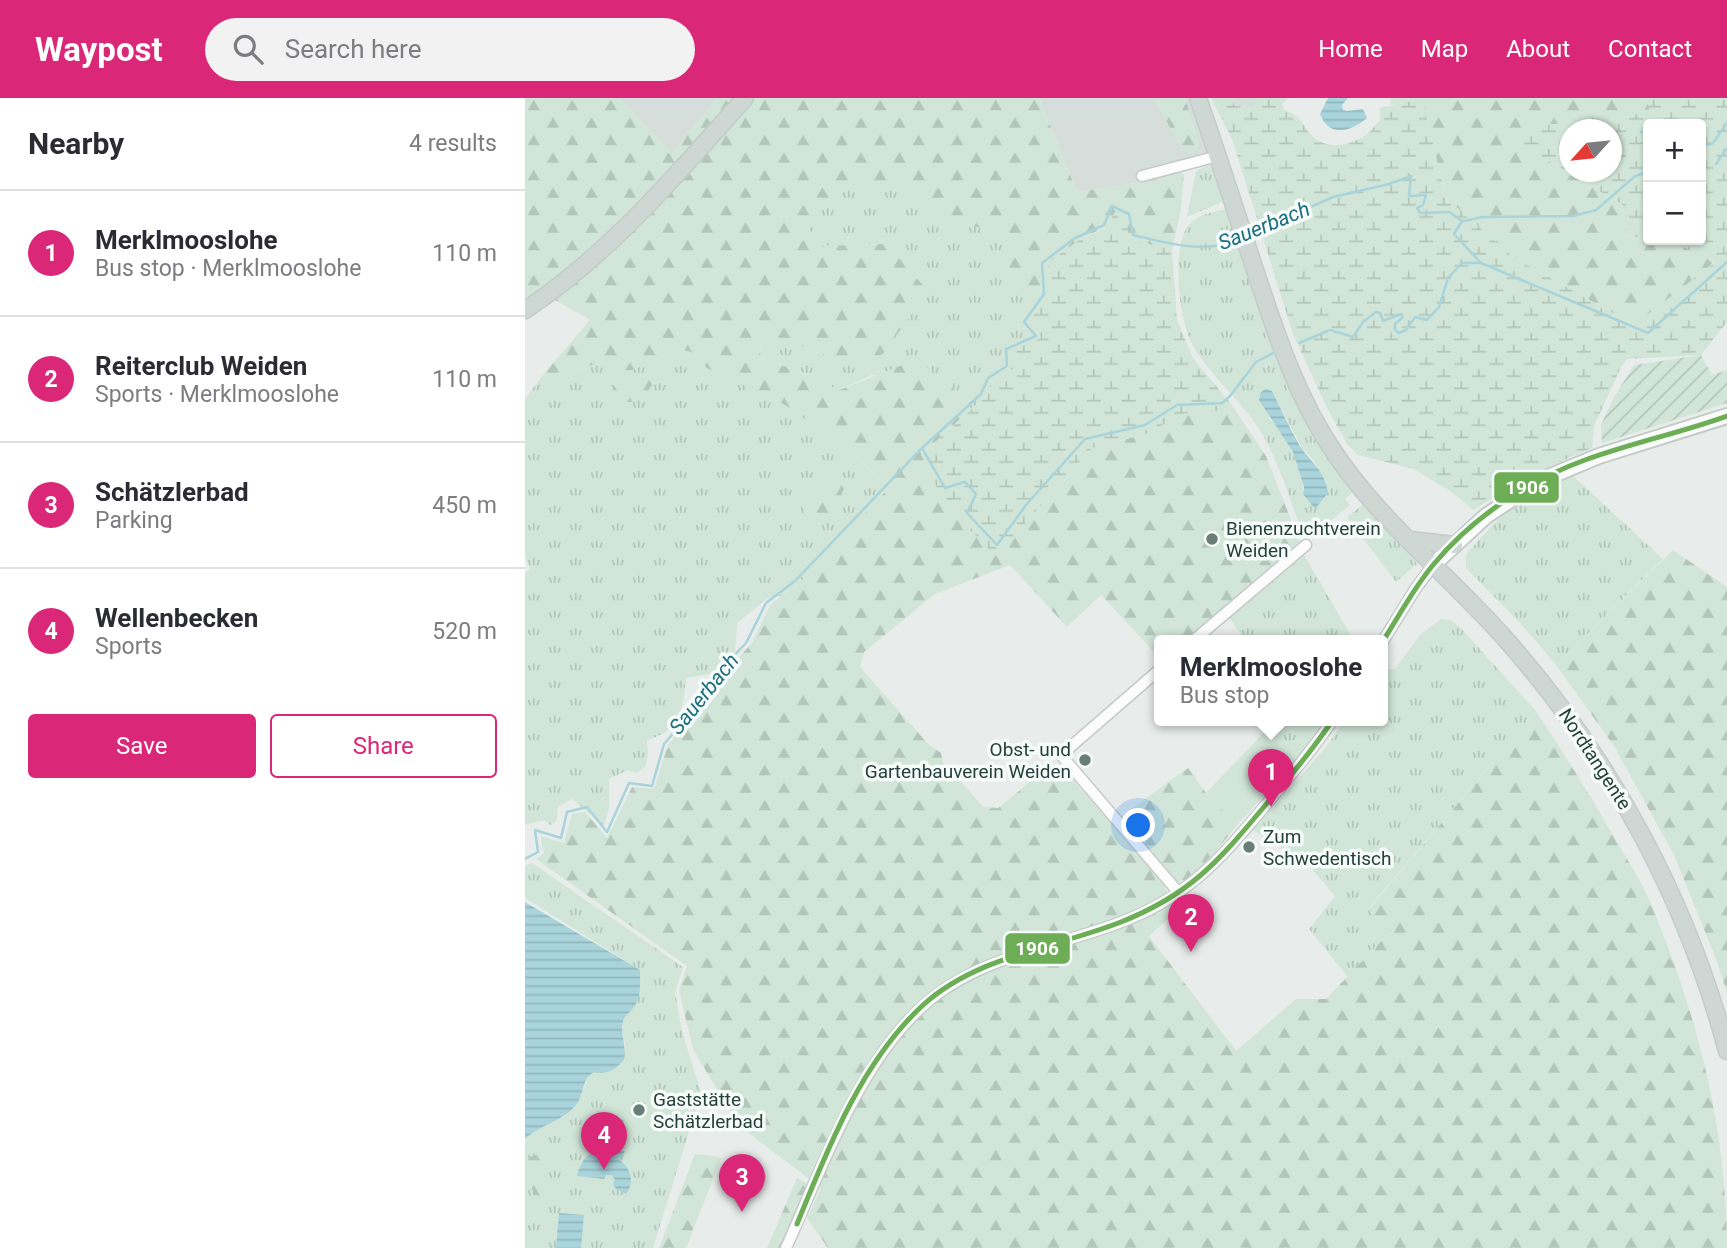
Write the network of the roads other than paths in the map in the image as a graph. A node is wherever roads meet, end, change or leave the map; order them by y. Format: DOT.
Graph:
graph roads {
  1 [pos="745,98"];
  2 [pos="1198,98"];
  3 [pos="1219,156"];
  4 [pos="1142,176"];
  5 [pos="525,310"];
  6 [pos="1727,416"];
  7 [pos="1410,540"];
  8 [pos="1306,545"];
  9 [pos="1454,545"];
  10 [pos="1434,564"];
  11 [pos="1200,635"];
  12 [pos="1387,635"];
  13 [pos="1154,674"];
  14 [pos="1329,726"];
  15 [pos="1179,893"];
  16 [pos="1727,1051"];
  17 [pos="786,1248"];
  1 -- 5 [label="main road"];
  2 -- 3 [label="main road"];
  3 -- 4 [label="street"];
  3 -- 7 [label="main road, Nordtangente"];
  6 -- 9 [label="street"];
  7 -- 9 [label="main road"];
  7 -- 10 [label="main road, Nordtangente"];
  8 -- 11 [label="street"];
  9 -- 10 [label="street"];
  10 -- 12 [label="street"];
  10 -- 16 [label="main road, Nordtangente"];
  13 -- 15 [label="street"];
  14 -- 15 [label="street"];
  15 -- 17 [label="street"];
}
